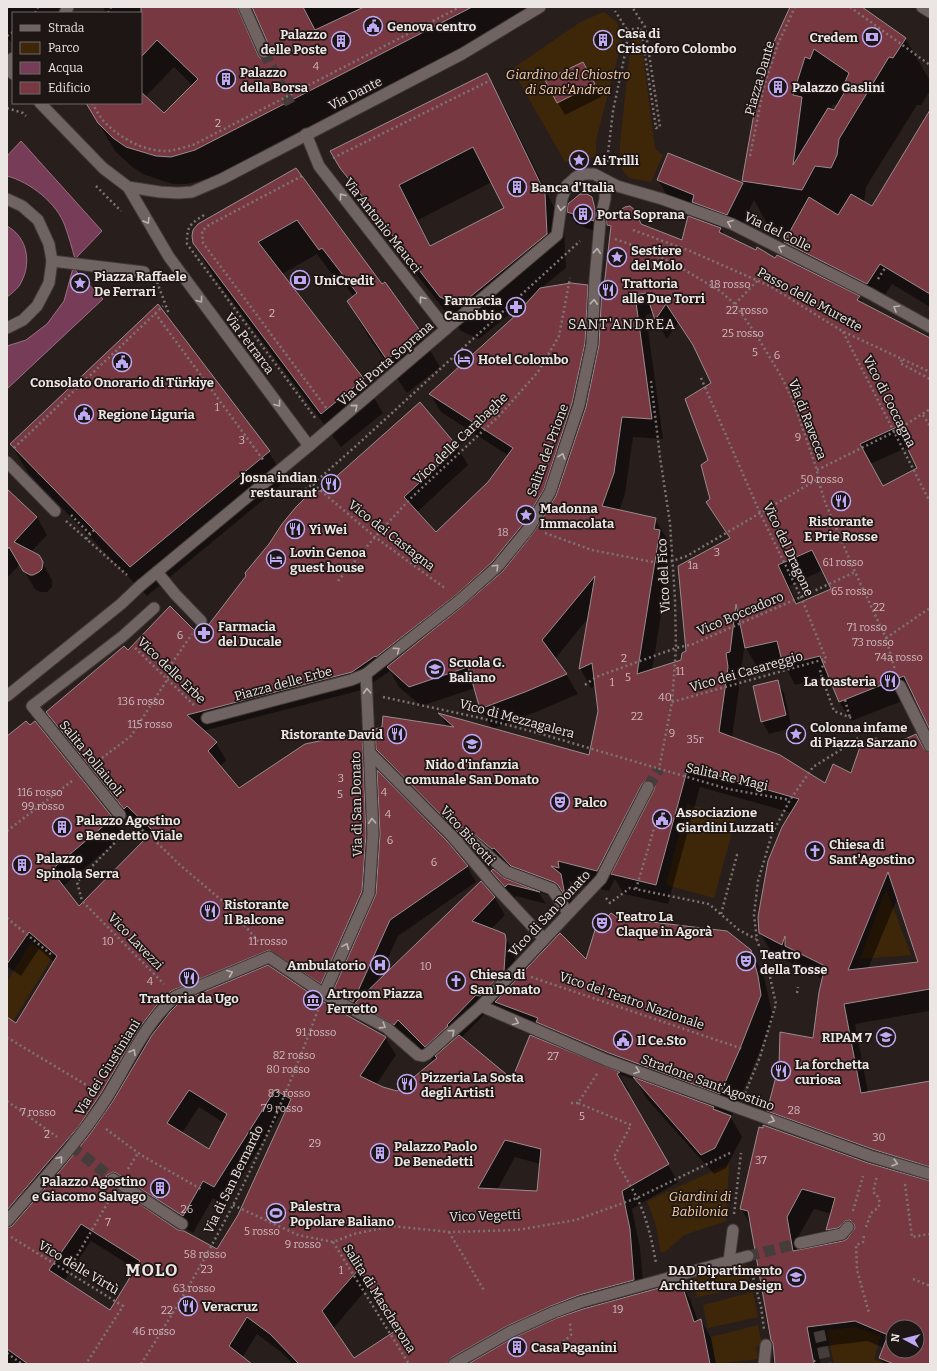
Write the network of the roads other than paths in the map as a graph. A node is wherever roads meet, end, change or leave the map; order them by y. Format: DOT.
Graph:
graph roads {
  1 [pos="244,7"];
  2 [pos="540,7"];
  3 [pos="922,7"];
  4 [pos="930,12"];
  5 [pos="264,52"];
  6 [pos="41,104"];
  7 [pos="306,134"];
  8 [pos="605,180"];
  9 [pos="128,187"];
  10 [pos="7,199"];
  11 [pos="52,261"];
  12 [pos="144,272"];
  13 [pos="930,327"];
  14 [pos="7,328"];
  15 [pos="446,329"];
  16 [pos="309,446"];
  17 [pos="7,462"];
  18 [pos="55,511"];
  19 [pos="157,572"];
  20 [pos="154,608"];
  21 [pos="201,621"];
  22 [pos="366,674"];
  23 [pos="900,686"];
  24 [pos="7,696"];
  25 [pos="207,718"];
  26 [pos="930,746"];
  27 [pos="369,752"];
  28 [pos="648,787"];
  29 [pos="120,815"];
  30 [pos="464,834"];
  31 [pos="568,913"];
  32 [pos="544,939"];
  33 [pos="324,994"];
  34 [pos="481,1006"];
  35 [pos="743,1109"];
  36 [pos="744,1122"];
  37 [pos="930,1174"];
  38 [pos="116,1181"];
  39 [pos="7,1221"];
  40 [pos="182,1224"];
  41 [pos="848,1227"];
  42 [pos="733,1230"];
  43 [pos="800,1243"];
  44 [pos="748,1256"];
  45 [pos="729,1261"];
  46 [pos="766,1345"];
  47 [pos="454,1364"];
  48 [pos="764,1364"];
  1 -- 5 [label="street"];
  2 -- 7 [label="street, Via Dante"];
  3 -- 4 [label="street"];
  6 -- 9 [label="street"];
  7 -- 9 [label="street, Via Dante"];
  15 -- 7 [label="street, Via Antonio Meucci, one-way"];
  13 -- 8 [label="street, Via del Colle, one-way"];
  8 -- 15 [label="street, Via di Porta Soprana, one-way"];
  22 -- 8 [label="street, Salita del Prione, one-way"];
  9 -- 16 [label="street, Via Petrarca, one-way"];
  10 -- 11 [label="street"];
  11 -- 12 [label="street"];
  11 -- 14 [label="street"];
  16 -- 15 [label="street, Via di Porta Soprana, one-way"];
  16 -- 19 [label="street, Via di Porta Soprana"];
  17 -- 18 [label="street"];
  19 -- 21 [label="street"];
  19 -- 24 [label="street, Via di Porta Soprana"];
  20 -- 29 [label="street, Salita Pollaiuoli"];
  22 -- 25 [label="street, Piazza delle Erbe"];
  27 -- 22 [label="street, Via di San Donato, one-way"];
  23 -- 26 [label="street"];
  27 -- 32 [label="street, Vico Biscotti"];
  33 -- 27 [label="street, Via di San Donato, one-way"];
  28 -- 31 [label="street, Vico di San Donato"];
  30 -- 31 [label="street"];
  31 -- 32 [label="street, Vico di San Donato"];
  32 -- 34 [label="street, Vico di San Donato"];
  33 -- 34 [label="street, one-way"];
  39 -- 33 [label="street, Via dei Giustiniani, one-way"];
  34 -- 35 [label="street, Stradone Sant'Agostino, one-way"];
  35 -- 36 [label="street"];
  35 -- 37 [label="street, Stradone Sant'Agostino, one-way"];
  38 -- 40 [label="street"];
  41 -- 43 [label="street"];
  42 -- 45 [label="street"];
  44 -- 45 [label="street"];
  45 -- 47 [label="street"];
  46 -- 48 [label="street"];
}
